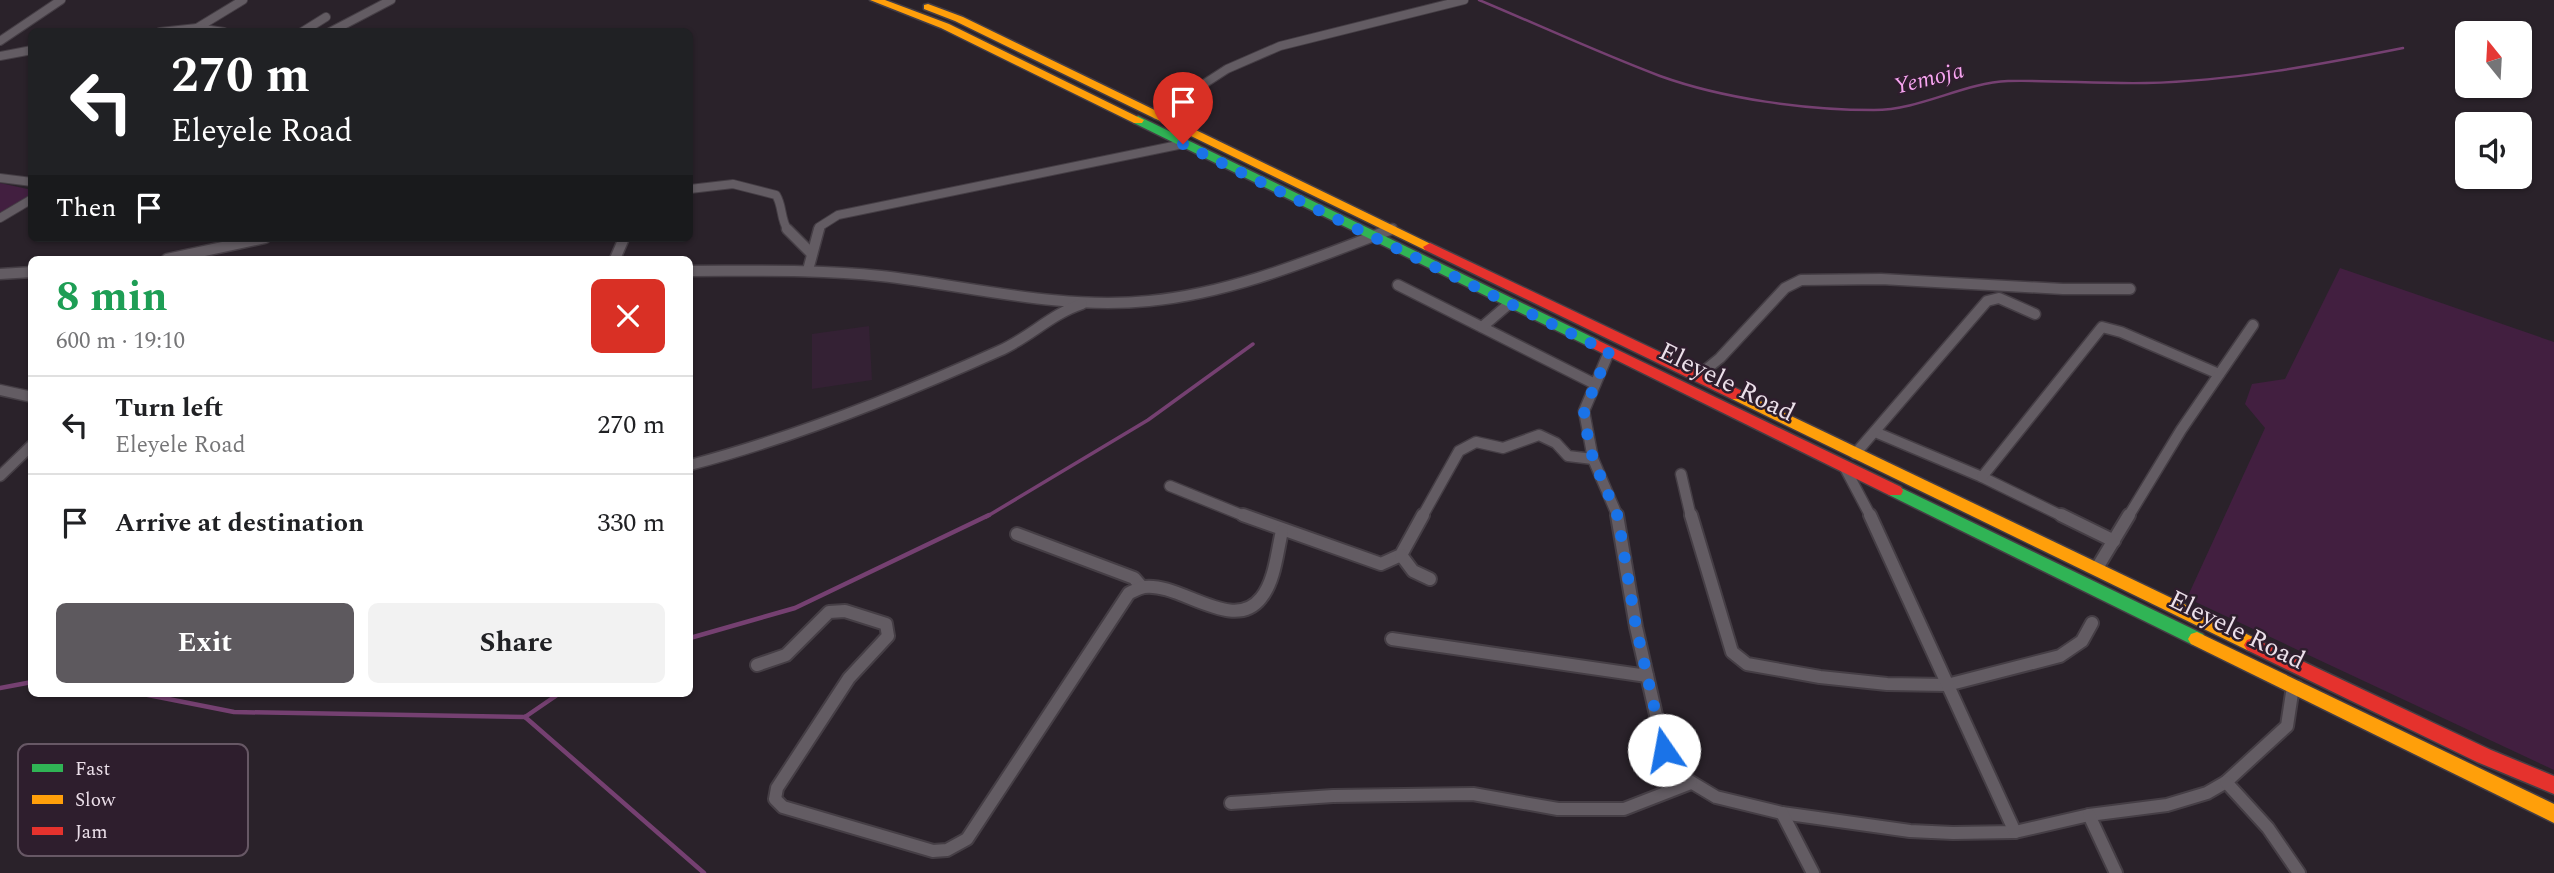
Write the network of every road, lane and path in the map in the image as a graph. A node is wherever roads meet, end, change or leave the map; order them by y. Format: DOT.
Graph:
graph roads {
  1 [pos="61,0"];
  2 [pos="243,0"];
  3 [pos="391,0"];
  4 [pos="875,0"];
  5 [pos="907,0"];
  6 [pos="1463,0"];
  7 [pos="326,17"];
  8 [pos="952,22"];
  9 [pos="197,28"];
  10 [pos="308,28"];
  11 [pos="338,28"];
  12 [pos="0,41"];
  13 [pos="28,51"];
  14 [pos="0,56"];
  15 [pos="1156,115"];
  16 [pos="1183,144"];
  17 [pos="0,178"];
  18 [pos="28,182"];
  19 [pos="693,188"];
  20 [pos="28,201"];
  21 [pos="0,218"];
  22 [pos="1392,229"];
  23 [pos="1376,235"];
  24 [pos="238,242"];
  25 [pos="812,254"];
  26 [pos="193,256"];
  27 [pos="808,270"];
  28 [pos="693,271"];
  29 [pos="28,272"];
  30 [pos="0,274"];
  31 [pos="1398,285"];
  32 [pos="2130,289"];
  33 [pos="1091,302"];
  34 [pos="1510,303"];
  35 [pos="2035,314"];
  36 [pos="2253,325"];
  37 [pos="1482,327"];
  38 [pos="1609,352"];
  39 [pos="2220,374"];
  40 [pos="1698,376"];
  41 [pos="1595,384"];
  42 [pos="0,390"];
  43 [pos="28,396"];
  44 [pos="1875,432"];
  45 [pos="28,449"];
  46 [pos="1855,454"];
  47 [pos="1593,459"];
  48 [pos="693,464"];
  49 [pos="1845,468"];
  50 [pos="1681,474"];
  51 [pos="0,476"];
  52 [pos="1982,477"];
  53 [pos="1170,486"];
  54 [pos="1282,531"];
  55 [pos="1017,534"];
  56 [pos="2114,541"];
  57 [pos="1401,555"];
  58 [pos="2097,568"];
  59 [pos="1430,579"];
  60 [pos="1141,586"];
  61 [pos="2092,623"];
  62 [pos="1392,639"];
  63 [pos="757,665"];
  64 [pos="1647,676"];
  65 [pos="1947,685"];
  66 [pos="2297,687"];
  67 [pos="2226,782"];
  68 [pos="1691,783"];
  69 [pos="2554,785"];
  70 [pos="1231,803"];
  71 [pos="1782,813"];
  72 [pos="2554,814"];
  73 [pos="2089,815"];
  74 [pos="2015,832"];
  75 [pos="1813,873"];
  76 [pos="2116,873"];
  77 [pos="2300,873"];
  1 -- 12 [label="street"];
  2 -- 9 [label="street"];
  3 -- 11 [label="street"];
  4 -- 8 [label="main road, Eleyele Road"];
  5 -- 8 [label="main road, Eleyele Road"];
  6 -- 15 [label="street"];
  7 -- 10 [label="street"];
  8 -- 15 [label="main road, Eleyele Road"];
  8 -- 16 [label="main road, Eleyele Road"];
  13 -- 14 [label="street"];
  15 -- 22 [label="main road, Eleyele Road"];
  16 -- 23 [label="main road, Eleyele Road"];
  16 -- 25 [label="street"];
  17 -- 18 [label="street"];
  19 -- 25 [label="street"];
  20 -- 21 [label="street"];
  22 -- 23 [label="street"];
  22 -- 40 [label="main road, Eleyele Road"];
  23 -- 33 [label="street"];
  23 -- 34 [label="main road, Eleyele Road"];
  24 -- 26 [label="street"];
  25 -- 27 [label="street"];
  27 -- 28 [label="street"];
  27 -- 33 [label="street"];
  29 -- 30 [label="street"];
  31 -- 37 [label="street"];
  32 -- 40 [label="street"];
  33 -- 48 [label="street"];
  34 -- 37 [label="street"];
  34 -- 38 [label="main road, Eleyele Road"];
  35 -- 44 [label="street"];
  36 -- 39 [label="street"];
  37 -- 41 [label="street"];
  38 -- 41 [label="street"];
  38 -- 49 [label="main road, Eleyele Road"];
  39 -- 52 [label="street"];
  39 -- 56 [label="street"];
  40 -- 46 [label="main road, Eleyele Road"];
  41 -- 47 [label="street"];
  42 -- 43 [label="street"];
  44 -- 46 [label="street"];
  44 -- 52 [label="street"];
  45 -- 51 [label="street"];
  46 -- 58 [label="main road, Eleyele Road"];
  47 -- 57 [label="street"];
  47 -- 64 [label="street"];
  49 -- 65 [label="street"];
  49 -- 66 [label="main road, Eleyele Road"];
  50 -- 65 [label="street"];
  52 -- 56 [label="street"];
  53 -- 54 [label="street"];
  54 -- 57 [label="street"];
  54 -- 60 [label="street"];
  55 -- 60 [label="street"];
  56 -- 58 [label="street"];
  57 -- 59 [label="street"];
  58 -- 69 [label="main road, Eleyele Road"];
  60 -- 63 [label="street"];
  61 -- 65 [label="street"];
  62 -- 64 [label="street"];
  64 -- 68 [label="street"];
  65 -- 74 [label="street"];
  66 -- 67 [label="street"];
  66 -- 72 [label="main road, Eleyele Road"];
  67 -- 73 [label="street"];
  67 -- 77 [label="street"];
  68 -- 70 [label="street"];
  68 -- 71 [label="street"];
  71 -- 74 [label="street"];
  71 -- 75 [label="street"];
  73 -- 74 [label="street"];
  73 -- 76 [label="street"];
}
